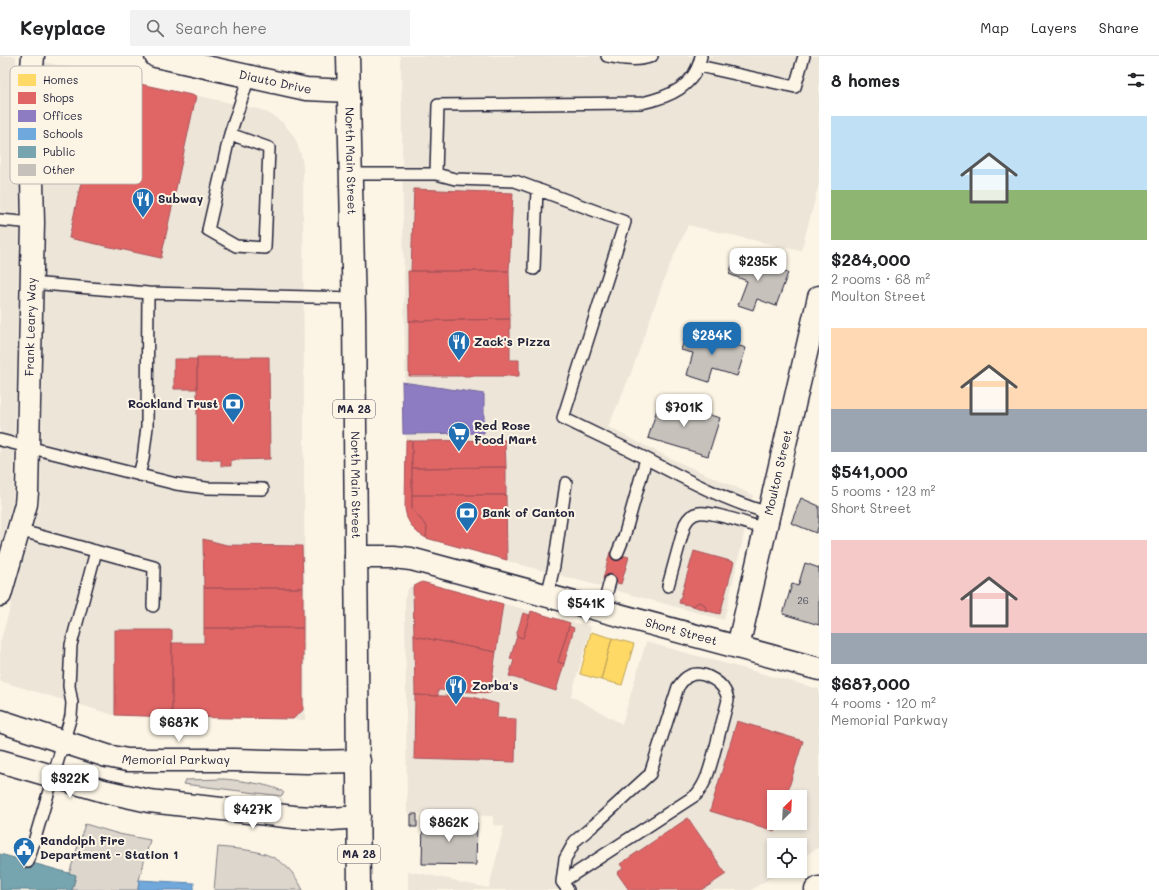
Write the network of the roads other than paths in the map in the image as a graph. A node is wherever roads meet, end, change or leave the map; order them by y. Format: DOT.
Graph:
graph roads {
  1 [pos="33,56"];
  2 [pos="156,56"];
  3 [pos="348,56"];
  4 [pos="607,56"];
  5 [pos="651,56"];
  6 [pos="804,56"];
  7 [pos="700,61"];
  8 [pos="32,66"];
  9 [pos="249,77"];
  10 [pos="349,91"];
  11 [pos="230,134"];
  12 [pos="352,174"];
  13 [pos="436,174"];
  14 [pos="32,184"];
  15 [pos="537,190"];
  16 [pos="0,220"];
  17 [pos="33,223"];
  18 [pos="534,269"];
  19 [pos="31,283"];
  20 [pos="148,293"];
  21 [pos="819,297"];
  22 [pos="354,298"];
  23 [pos="0,440"];
  24 [pos="28,446"];
  25 [pos="646,459"];
  26 [pos="139,475"];
  27 [pos="566,483"];
  28 [pos="263,489"];
  29 [pos="767,521"];
  30 [pos="18,530"];
  31 [pos="96,551"];
  32 [pos="617,554"];
  33 [pos="356,557"];
  34 [pos="610,582"];
  35 [pos="668,586"];
  36 [pos="0,595"];
  37 [pos="546,596"];
  38 [pos="153,606"];
  39 [pos="602,611"];
  40 [pos="738,647"];
  41 [pos="819,669"];
  42 [pos="0,721"];
  43 [pos="63,742"];
  44 [pos="0,761"];
  45 [pos="359,761"];
  46 [pos="53,776"];
  47 [pos="359,817"];
  48 [pos="28,862"];
  49 [pos="565,886"];
  50 [pos="819,888"];
  51 [pos="360,890"];
  52 [pos="816,890"];
  1 -- 8 [label="street, Frank Leary Way"];
  2 -- 9 [label="street, Diauto Drive"];
  3 -- 10 [label="street, North Main Street / MA 28"];
  4 -- 5 [label="lane"];
  6 -- 7 [label="lane"];
  7 -- 13 [label="lane"];
  9 -- 10 [label="street, Diauto Drive"];
  9 -- 11 [label="lane"];
  10 -- 12 [label="street, North Main Street / MA 28"];
  11 -- 11 [label="lane"];
  12 -- 13 [label="lane"];
  12 -- 22 [label="street, North Main Street / MA 28"];
  13 -- 15 [label="lane"];
  14 -- 17 [label="street, Frank Leary Way"];
  15 -- 18 [label="lane"];
  15 -- 25 [label="lane"];
  16 -- 17 [label="lane"];
  17 -- 19 [label="street, Frank Leary Way"];
  19 -- 20 [label="lane"];
  19 -- 24 [label="street, Frank Leary Way"];
  20 -- 22 [label="lane"];
  20 -- 26 [label="lane"];
  21 -- 29 [label="street, Moulton Street"];
  22 -- 33 [label="street, North Main Street / MA 28"];
  23 -- 24 [label="lane"];
  24 -- 26 [label="lane"];
  24 -- 30 [label="street, Frank Leary Way"];
  25 -- 29 [label="lane"];
  25 -- 32 [label="lane"];
  26 -- 28 [label="lane"];
  27 -- 37 [label="lane"];
  29 -- 35 [label="lane"];
  29 -- 40 [label="street, Moulton Street"];
  30 -- 31 [label="lane"];
  30 -- 36 [label="street, Frank Leary Way"];
  31 -- 38 [label="lane"];
  31 -- 43 [label="lane"];
  33 -- 37 [label="street, Short Street"];
  33 -- 45 [label="street, North Main Street / MA 28"];
  34 -- 39 [label="lane"];
  37 -- 39 [label="street, Short Street"];
  39 -- 40 [label="street, Short Street"];
  40 -- 41 [label="street, Short Street"];
  42 -- 43 [label="street, Memorial Parkway"];
  43 -- 45 [label="street, Memorial Parkway"];
  43 -- 46 [label="lane"];
  44 -- 46 [label="street"];
  45 -- 47 [label="street, North Main Street / MA 28"];
  46 -- 47 [label="street"];
  46 -- 48 [label="lane"];
  47 -- 51 [label="street, North Main Street / MA 28"];
  49 -- 49 [label="lane"];
  50 -- 52 [label="street"];
}
